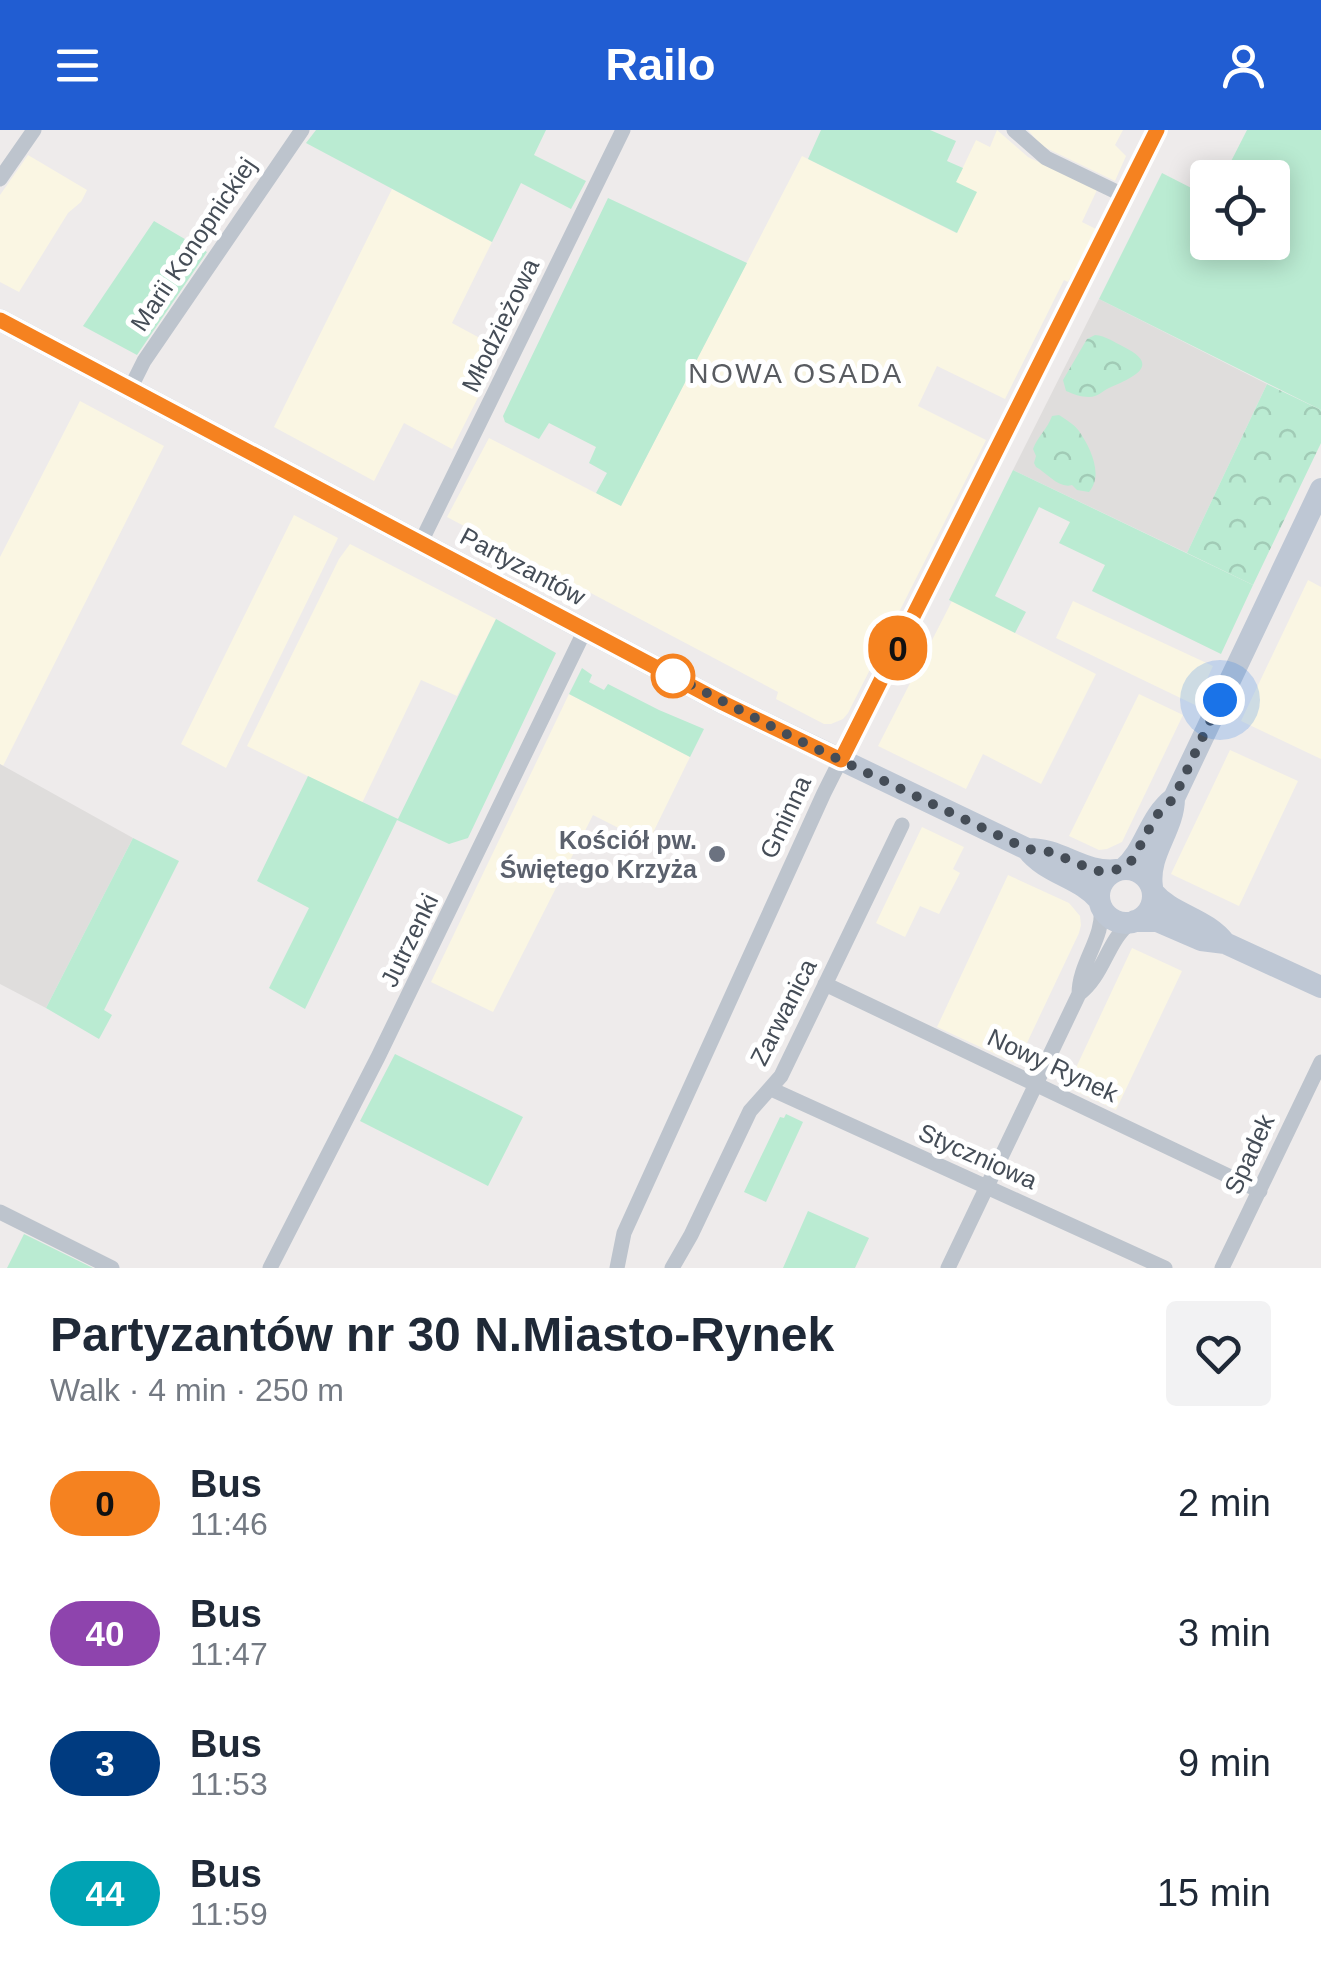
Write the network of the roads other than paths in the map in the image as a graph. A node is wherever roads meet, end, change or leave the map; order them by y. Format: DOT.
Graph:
graph roads {
  1 [pos="34,130"];
  2 [pos="302,130"];
  3 [pos="623,130"];
  4 [pos="1014,130"];
  5 [pos="1157,130"];
  6 [pos="0,178"];
  7 [pos="1125,196"];
  8 [pos="0,320"];
  9 [pos="130,389"];
  10 [pos="1321,490"];
  11 [pos="421,542"];
  12 [pos="585,630"];
  13 [pos="841,760"];
  14 [pos="1174,798"];
  15 [pos="902,825"];
  16 [pos="1027,849"];
  17 [pos="1120,870"];
  18 [pos="1152,890"];
  19 [pos="1100,903"];
  20 [pos="1133,922"];
  21 [pos="1225,942"];
  22 [pos="825,984"];
  23 [pos="1321,987"];
  24 [pos="1079,994"];
  25 [pos="1321,1062"];
  26 [pos="1035,1084"];
  27 [pos="771,1089"];
  28 [pos="986,1188"];
  29 [pos="1260,1191"];
  30 [pos="0,1212"];
  31 [pos="112,1268"];
  32 [pos="270,1268"];
  33 [pos="617,1268"];
  34 [pos="672,1268"];
  35 [pos="948,1268"];
  36 [pos="1165,1268"];
  37 [pos="1222,1268"];
  1 -- 6 [label="street"];
  2 -- 9 [label="street, Marii Konopnickiej"];
  3 -- 11 [label="street, Młodzieżowa"];
  4 -- 7 [label="street"];
  5 -- 7 [label="street, Gminna"];
  7 -- 13 [label="street, Gminna"];
  8 -- 9 [label="main road, Partyzantów"];
  9 -- 11 [label="main road, Partyzantów"];
  10 -- 14 [label="main road"];
  11 -- 12 [label="main road, Partyzantów"];
  12 -- 13 [label="main road, Partyzantów"];
  12 -- 32 [label="street, Jutrzenki"];
  13 -- 16 [label="main road, Partyzantów"];
  13 -- 33 [label="street, Gminna"];
  14 -- 17 [label="main road"];
  14 -- 18 [label="main road"];
  15 -- 22 [label="street, Zarwanica"];
  16 -- 17 [label="main road, Partyzantów"];
  16 -- 19 [label="main road, Partyzantów"];
  17 -- 18 [label="main road"];
  17 -- 19 [label="main road"];
  18 -- 20 [label="main road"];
  18 -- 21 [label="main road"];
  19 -- 20 [label="main road"];
  19 -- 24 [label="street"];
  20 -- 21 [label="main road"];
  20 -- 24 [label="street"];
  21 -- 23 [label="main road"];
  22 -- 26 [label="street, Nowy Rynek"];
  22 -- 27 [label="street, Zarwanica"];
  24 -- 26 [label="street"];
  25 -- 29 [label="street, Spadek"];
  26 -- 28 [label="street"];
  26 -- 29 [label="street, Nowy Rynek"];
  27 -- 28 [label="street, Styczniowa"];
  27 -- 34 [label="street, Zarwanica"];
  28 -- 35 [label="street"];
  28 -- 36 [label="street, Styczniowa"];
  29 -- 37 [label="street, Spadek"];
  30 -- 31 [label="street"];
}
